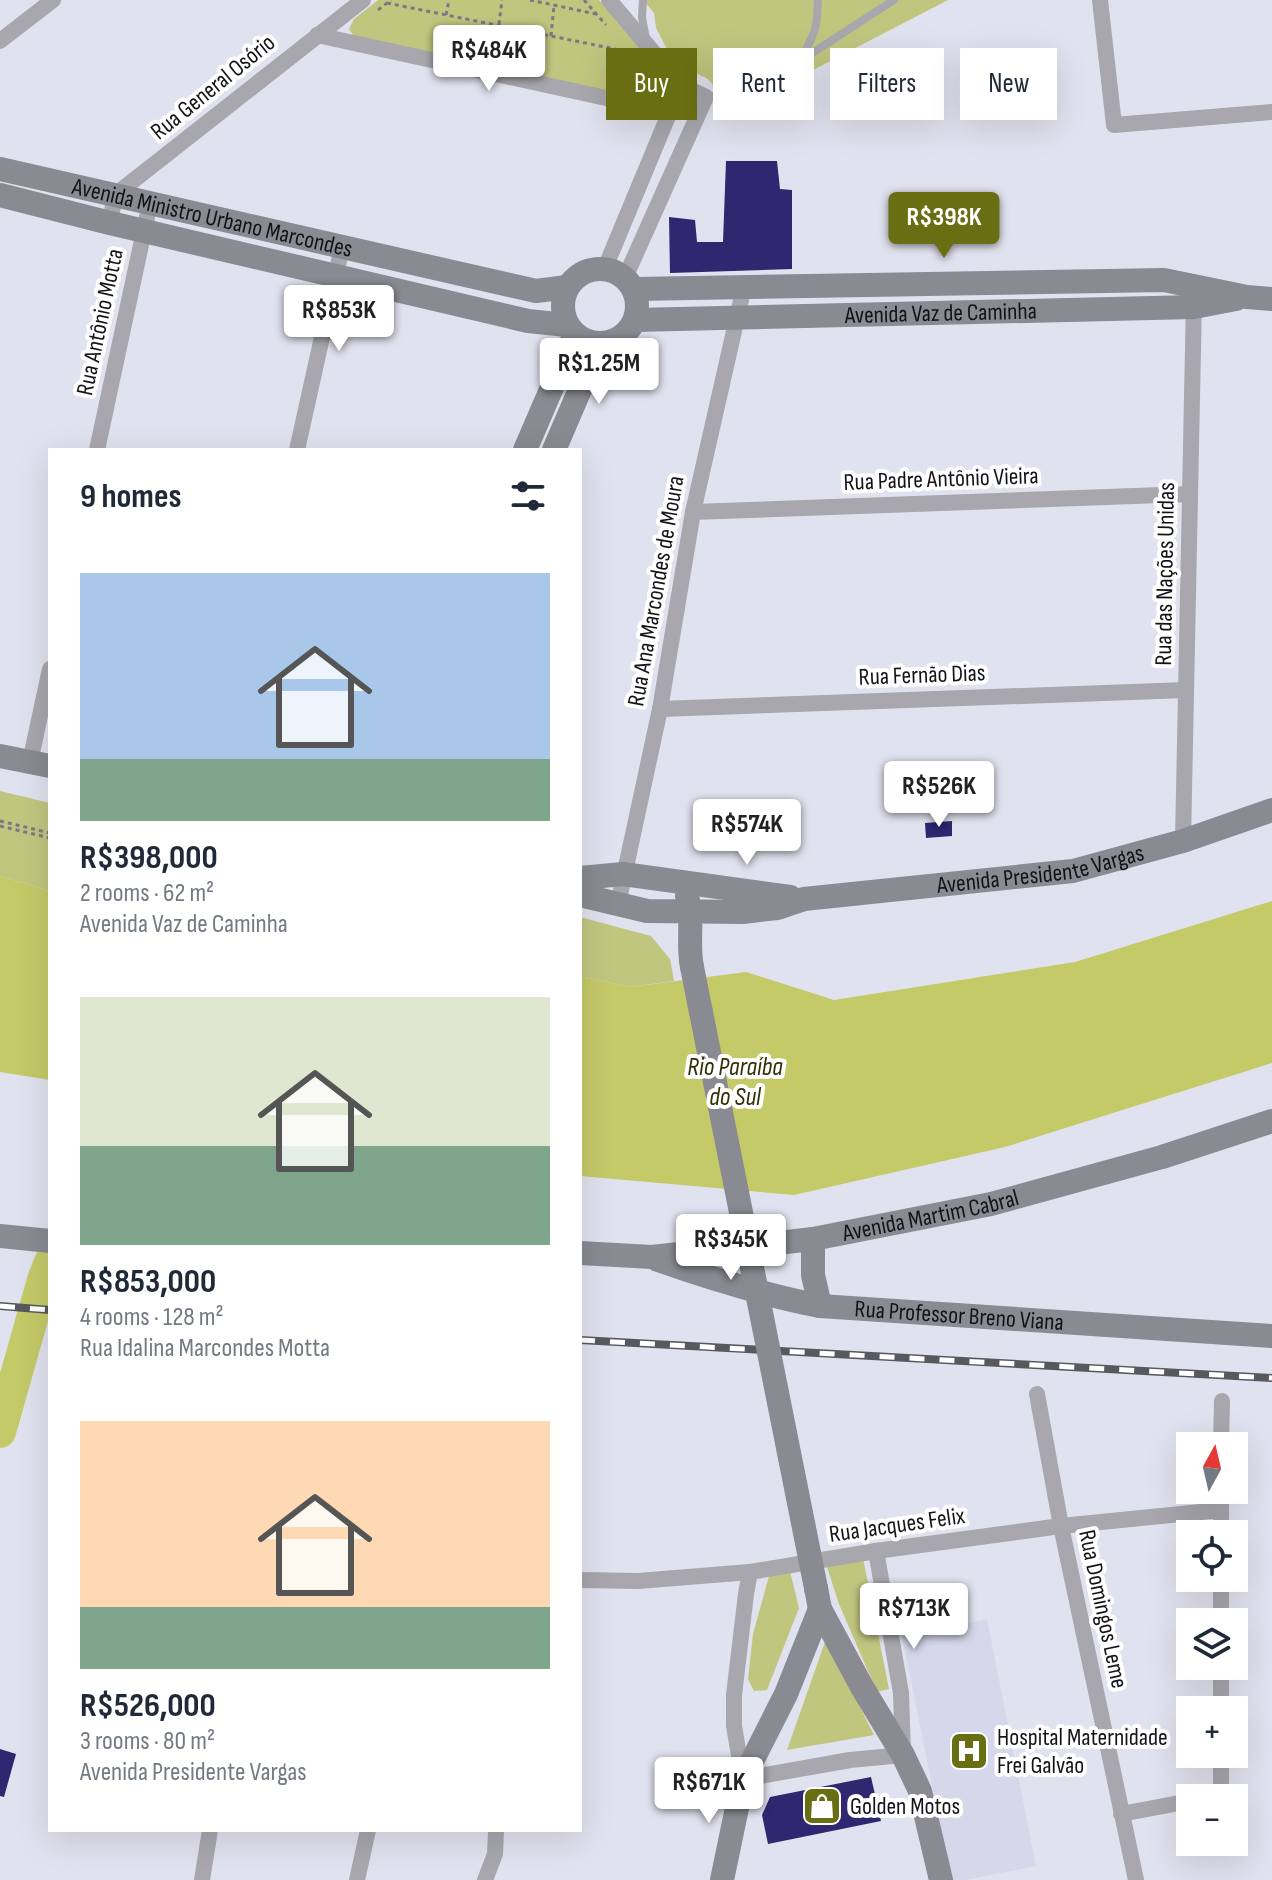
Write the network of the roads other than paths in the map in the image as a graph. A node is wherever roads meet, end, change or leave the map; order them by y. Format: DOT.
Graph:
graph roads {
  1 [pos="53,0"];
  2 [pos="363,0"];
  3 [pos="609,0"];
  4 [pos="643,0"];
  5 [pos="818,0"];
  6 [pos="894,0"];
  7 [pos="1100,0"];
  8 [pos="317,35"];
  9 [pos="0,41"];
  10 [pos="648,46"];
  11 [pos="806,48"];
  12 [pos="814,52"];
  13 [pos="697,93"];
  14 [pos="713,96"];
  15 [pos="706,97"];
  16 [pos="606,98"];
  17 [pos="1272,112"];
  18 [pos="668,120"];
  19 [pos="0,169"];
  20 [pos="0,195"];
  21 [pos="115,195"];
  22 [pos="150,203"];
  23 [pos="110,223"];
  24 [pos="144,230"];
  25 [pos="342,247"];
  26 [pos="335,275"];
  27 [pos="622,278"];
  28 [pos="567,287"];
  29 [pos="744,287"];
  30 [pos="1194,296"];
  31 [pos="1272,299"];
  32 [pos="737,318"];
  33 [pos="635,320"];
  34 [pos="571,329"];
  35 [pos="600,343"];
  36 [pos="97,448"];
  37 [pos="297,448"];
  38 [pos="526,448"];
  39 [pos="555,448"];
  40 [pos="1190,494"];
  41 [pos="693,512"];
  42 [pos="48,688"];
  43 [pos="1186,690"];
  44 [pos="660,709"];
  45 [pos="0,756"];
  46 [pos="40,764"];
  47 [pos="1272,810"];
  48 [pos="1183,841"];
  49 [pos="623,874"];
  50 [pos="582,878"];
  51 [pos="683,883"];
  52 [pos="582,895"];
  53 [pos="804,899"];
  54 [pos="618,904"];
  55 [pos="647,911"];
  56 [pos="691,911"];
  57 [pos="690,958"];
  58 [pos="1272,1121"];
  59 [pos="0,1236"];
  60 [pos="813,1239"];
  61 [pos="48,1241"];
  62 [pos="582,1253"];
  63 [pos="652,1257"];
  64 [pos="820,1306"];
  65 [pos="1272,1336"];
  66 [pos="1037,1394"];
  67 [pos="1222,1401"];
  68 [pos="1221,1432"];
  69 [pos="1221,1504"];
  70 [pos="1221,1510"];
  71 [pos="1221,1520"];
  72 [pos="1061,1526"];
  73 [pos="876,1551"];
  74 [pos="750,1572"];
  75 [pos="582,1580"];
  76 [pos="818,1598"];
  77 [pos="903,1755"];
  78 [pos="743,1779"];
  79 [pos="1176,1804"];
  80 [pos="1121,1814"];
  81 [pos="210,1832"];
  82 [pos="368,1832"];
  83 [pos="496,1832"];
  84 [pos="202,1880"];
  85 [pos="357,1880"];
  86 [pos="485,1880"];
  87 [pos="722,1880"];
  88 [pos="941,1880"];
  89 [pos="1136,1880"];
  1 -- 9 [label="street"];
  2 -- 8 [label="street, Rua General Osório"];
  3 -- 10 [label="street"];
  4 -- 10 [label="lane"];
  5 -- 11 [label="lane"];
  6 -- 12 [label="lane"];
  7 -- 17 [label="street"];
  8 -- 16 [label="street"];
  8 -- 21 [label="street, Rua General Osório"];
  13 -- 15 [label="street"];
  14 -- 15 [label="lane"];
  15 -- 27 [label="street"];
  18 -- 27 [label="street"];
  19 -- 21 [label="street, Avenida Ministro Urbano Marcondes"];
  20 -- 23 [label="street, Avenida Ministro Urbano Marcondes"];
  21 -- 22 [label="street, Avenida Ministro Urbano Marcondes"];
  21 -- 23 [label="street"];
  22 -- 24 [label="street, Rua Antônio Motta"];
  22 -- 25 [label="street, Avenida Ministro Urbano Marcondes"];
  23 -- 24 [label="street, Avenida Ministro Urbano Marcondes"];
  24 -- 26 [label="street, Avenida Ministro Urbano Marcondes"];
  24 -- 36 [label="street, Rua Antônio Motta"];
  25 -- 26 [label="street"];
  25 -- 28 [label="street, Avenida Ministro Urbano Marcondes"];
  26 -- 34 [label="street, Avenida Ministro Urbano Marcondes"];
  26 -- 37 [label="street"];
  27 -- 28 [label="street"];
  27 -- 29 [label="street, Avenida Vaz de Caminha"];
  27 -- 33 [label="street"];
  28 -- 34 [label="street"];
  29 -- 30 [label="street, Avenida Vaz de Caminha"];
  29 -- 32 [label="street, Rua Ana Marcondes de Moura"];
  30 -- 31 [label="street, Avenida Vaz de Caminha"];
  30 -- 32 [label="street, Avenida Vaz de Caminha"];
  30 -- 40 [label="street, Rua das Nações Unidas"];
  32 -- 33 [label="street, Avenida Vaz de Caminha"];
  32 -- 41 [label="street, Rua Ana Marcondes de Moura"];
  33 -- 35 [label="street"];
  34 -- 35 [label="street"];
  34 -- 38 [label="street"];
  35 -- 39 [label="street"];
  40 -- 41 [label="street, Rua Padre Antônio Vieira"];
  40 -- 43 [label="street, Rua das Nações Unidas"];
  41 -- 44 [label="street, Rua Ana Marcondes de Moura"];
  42 -- 46 [label="street"];
  43 -- 44 [label="street, Rua Fernão Dias"];
  43 -- 48 [label="street, Rua das Nações Unidas"];
  44 -- 49 [label="street, Rua Ana Marcondes de Moura"];
  45 -- 46 [label="street"];
  47 -- 48 [label="street, Avenida Presidente Vargas"];
  48 -- 53 [label="street, Avenida Presidente Vargas"];
  49 -- 50 [label="street, Avenida Presidente Vargas"];
  49 -- 51 [label="street, Avenida Presidente Vargas"];
  49 -- 54 [label="street, Rua Ana Marcondes de Moura"];
  51 -- 53 [label="street, Avenida Presidente Vargas"];
  51 -- 56 [label="street"];
  52 -- 54 [label="street, Avenida Presidente Vargas"];
  53 -- 56 [label="street, Avenida Presidente Vargas"];
  54 -- 55 [label="street, Avenida Presidente Vargas"];
  55 -- 56 [label="street, Avenida Presidente Vargas"];
  55 -- 57 [label="street"];
  56 -- 57 [label="street"];
  57 -- 76 [label="street, bridge"];
  58 -- 60 [label="street, Avenida Martim Cabral"];
  59 -- 61 [label="street"];
  60 -- 63 [label="street, Avenida Martim Cabral"];
  60 -- 64 [label="street"];
  62 -- 63 [label="street, Avenida Martim Cabral"];
  63 -- 64 [label="street, Rua Professor Breno Viana"];
  64 -- 65 [label="street, Rua Professor Breno Viana"];
  66 -- 72 [label="street, Rua Domingos Leme"];
  67 -- 68 [label="street"];
  69 -- 70 [label="street"];
  70 -- 71 [label="street"];
  70 -- 72 [label="street, Rua Jacques Felix"];
  72 -- 73 [label="street, Rua Jacques Felix"];
  72 -- 80 [label="street, Rua Domingos Leme"];
  73 -- 74 [label="street, Rua Jacques Felix"];
  73 -- 77 [label="street"];
  74 -- 75 [label="street, Rua Jacques Felix"];
  74 -- 78 [label="street"];
  76 -- 77 [label="street"];
  76 -- 78 [label="street"];
  77 -- 78 [label="street"];
  77 -- 88 [label="street"];
  78 -- 87 [label="street"];
  79 -- 80 [label="street"];
  80 -- 89 [label="street, Rua Domingos Leme"];
  81 -- 84 [label="street"];
  82 -- 85 [label="street"];
  83 -- 86 [label="street"];
}
